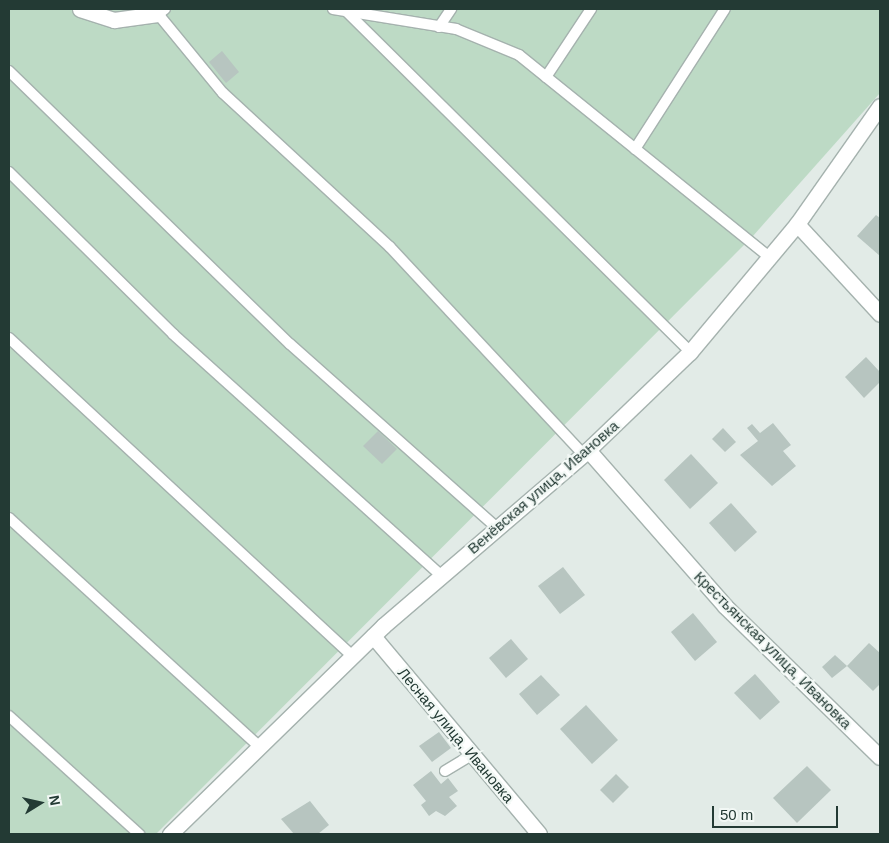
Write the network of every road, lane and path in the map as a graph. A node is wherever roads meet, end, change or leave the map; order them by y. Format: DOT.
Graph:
graph roads {
  1 [pos="80,9"];
  2 [pos="128,9"];
  3 [pos="333,9"];
  4 [pos="451,9"];
  5 [pos="591,9"];
  6 [pos="725,9"];
  7 [pos="162,11"];
  8 [pos="346,11"];
  9 [pos="114,20"];
  10 [pos="440,27"];
  11 [pos="9,71"];
  12 [pos="546,76"];
  13 [pos="880,106"];
  14 [pos="635,148"];
  15 [pos="9,172"];
  16 [pos="797,224"];
  17 [pos="769,257"];
  18 [pos="880,314"];
  19 [pos="9,338"];
  20 [pos="690,352"];
  21 [pos="586,452"];
  22 [pos="9,518"];
  23 [pos="497,528"];
  24 [pos="442,576"];
  25 [pos="373,636"];
  26 [pos="352,656"];
  27 [pos="9,716"];
  28 [pos="260,747"];
  29 [pos="472,755"];
  30 [pos="880,757"];
  31 [pos="445,771"];
  32 [pos="138,834"];
  33 [pos="170,834"];
  34 [pos="539,834"];
  1 -- 9 [label="street"];
  2 -- 9 [label="lane"];
  3 -- 8 [label="lane"];
  4 -- 10 [label="lane"];
  5 -- 12 [label="lane"];
  6 -- 14 [label="lane"];
  7 -- 9 [label="street"];
  7 -- 21 [label="lane"];
  8 -- 10 [label="lane"];
  8 -- 20 [label="lane"];
  10 -- 12 [label="lane"];
  11 -- 23 [label="lane"];
  12 -- 14 [label="lane"];
  13 -- 16 [label="street, Венёвская улица, Ивановка"];
  14 -- 17 [label="lane"];
  15 -- 24 [label="lane"];
  16 -- 17 [label="street, Венёвская улица, Ивановка"];
  16 -- 18 [label="street"];
  17 -- 20 [label="street, Венёвская улица, Ивановка"];
  19 -- 26 [label="lane"];
  20 -- 21 [label="street, Венёвская улица, Ивановка"];
  21 -- 23 [label="street, Венёвская улица, Ивановка"];
  21 -- 30 [label="street, Крестьянская улица, Ивановка"];
  22 -- 28 [label="lane"];
  23 -- 24 [label="street, Венёвская улица, Ивановка"];
  24 -- 25 [label="street, Венёвская улица, Ивановка"];
  25 -- 26 [label="street, Венёвская улица, Ивановка"];
  25 -- 29 [label="street, Лесная улица, Ивановка"];
  26 -- 28 [label="street, Венёвская улица, Ивановка"];
  27 -- 32 [label="lane"];
  28 -- 33 [label="street, Венёвская улица, Ивановка"];
  29 -- 31 [label="lane"];
  29 -- 34 [label="street, Лесная улица, Ивановка"];
}
